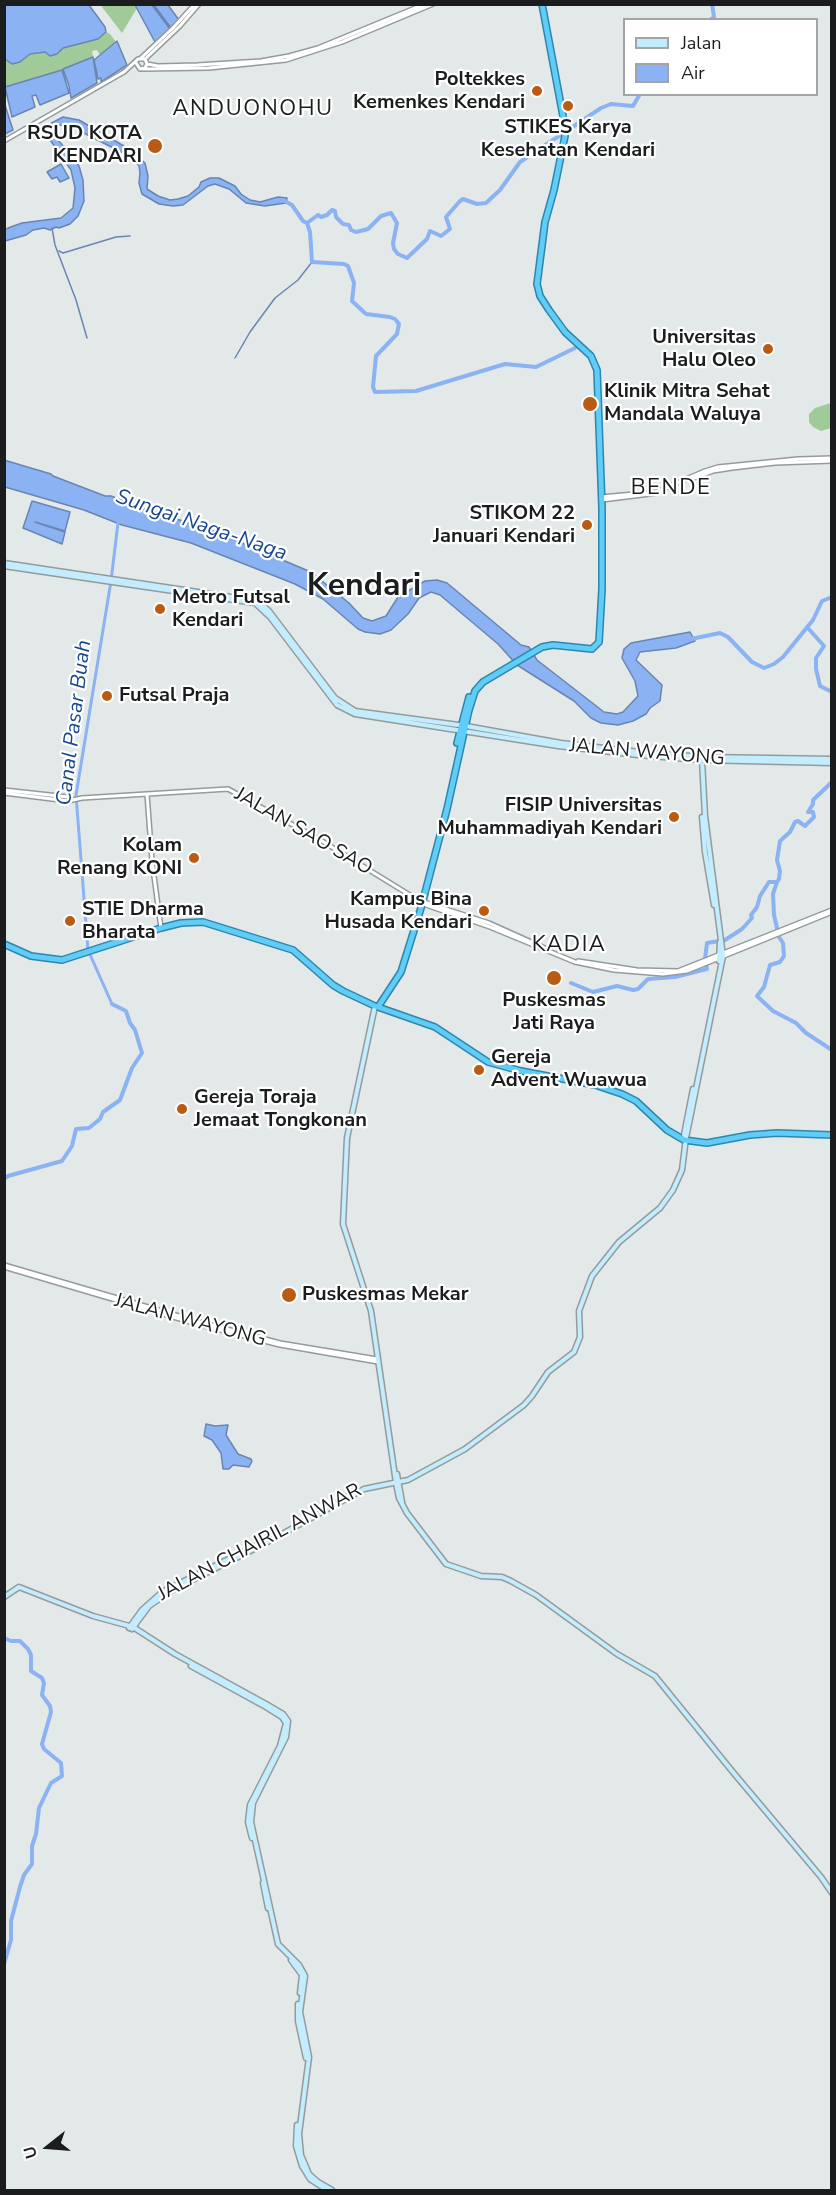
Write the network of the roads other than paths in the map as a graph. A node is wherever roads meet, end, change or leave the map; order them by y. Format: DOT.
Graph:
graph roads {
  1 [pos="197,4"];
  2 [pos="425,4"];
  3 [pos="433,4"];
  4 [pos="541,4"];
  5 [pos="380,25"];
  6 [pos="143,58"];
  7 [pos="136,63"];
  8 [pos="147,64"];
  9 [pos="138,68"];
  10 [pos="143,69"];
  11 [pos="124,72"];
  12 [pos="4,141"];
  13 [pos="831,460"];
  14 [pos="600,499"];
  15 [pos="4,564"];
  16 [pos="462,728"];
  17 [pos="746,759"];
  18 [pos="701,760"];
  19 [pos="831,761"];
  20 [pos="4,791"];
  21 [pos="147,794"];
  22 [pos="421,902"];
  23 [pos="831,911"];
  24 [pos="161,928"];
  25 [pos="777,933"];
  26 [pos="4,944"];
  27 [pos="723,955"];
  28 [pos="377,1006"];
  29 [pos="831,1134"];
  30 [pos="685,1139"];
  31 [pos="4,1266"];
  32 [pos="378,1361"];
  33 [pos="397,1482"];
  34 [pos="4,1597"];
  35 [pos="130,1627"];
  36 [pos="831,1893"];
  37 [pos="306,2072"];
  38 [pos="327,2190"];
  39 [pos="332,2190"];
  1 -- 6 [label="street"];
  2 -- 5 [label="street"];
  3 -- 5 [label="street"];
  4 -- 14 [label="highway"];
  5 -- 8 [label="street"];
  5 -- 10 [label="street"];
  6 -- 7 [label="street"];
  6 -- 8 [label="street"];
  7 -- 9 [label="street"];
  7 -- 11 [label="street"];
  8 -- 10 [label="street"];
  9 -- 10 [label="street"];
  9 -- 11 [label="street"];
  11 -- 12 [label="street"];
  13 -- 14 [label="street"];
  14 -- 16 [label="highway"];
  15 -- 16 [label="main road"];
  16 -- 17 [label="main road, JALAN WAYONG"];
  16 -- 18 [label="main road, JALAN WAYONG"];
  16 -- 22 [label="highway"];
  17 -- 18 [label="main road, JALAN WAYONG"];
  17 -- 19 [label="main road, JALAN WAYONG"];
  18 -- 27 [label="main road, JALAN CHAIRIL ANWAR"];
  20 -- 21 [label="street, JALAN SAO SAO"];
  21 -- 22 [label="street, JALAN SAO SAO"];
  21 -- 24 [label="street"];
  22 -- 27 [label="street, JALAN SAO SAO"];
  22 -- 28 [label="highway"];
  23 -- 25 [label="street"];
  23 -- 25 [label="street"];
  24 -- 26 [label="highway"];
  24 -- 28 [label="highway"];
  25 -- 27 [label="street, JALAN SAO SAO"];
  27 -- 30 [label="main road, JALAN CHAIRIL ANWAR"];
  28 -- 30 [label="highway"];
  28 -- 32 [label="main road"];
  29 -- 30 [label="highway"];
  30 -- 33 [label="main road, JALAN CHAIRIL ANWAR"];
  31 -- 32 [label="street, JALAN WAYONG"];
  32 -- 33 [label="main road"];
  33 -- 35 [label="main road, JALAN CHAIRIL ANWAR"];
  33 -- 36 [label="main road"];
  34 -- 35 [label="main road"];
  35 -- 37 [label="main road"];
  37 -- 38 [label="main road"];
  37 -- 39 [label="main road"];
}
